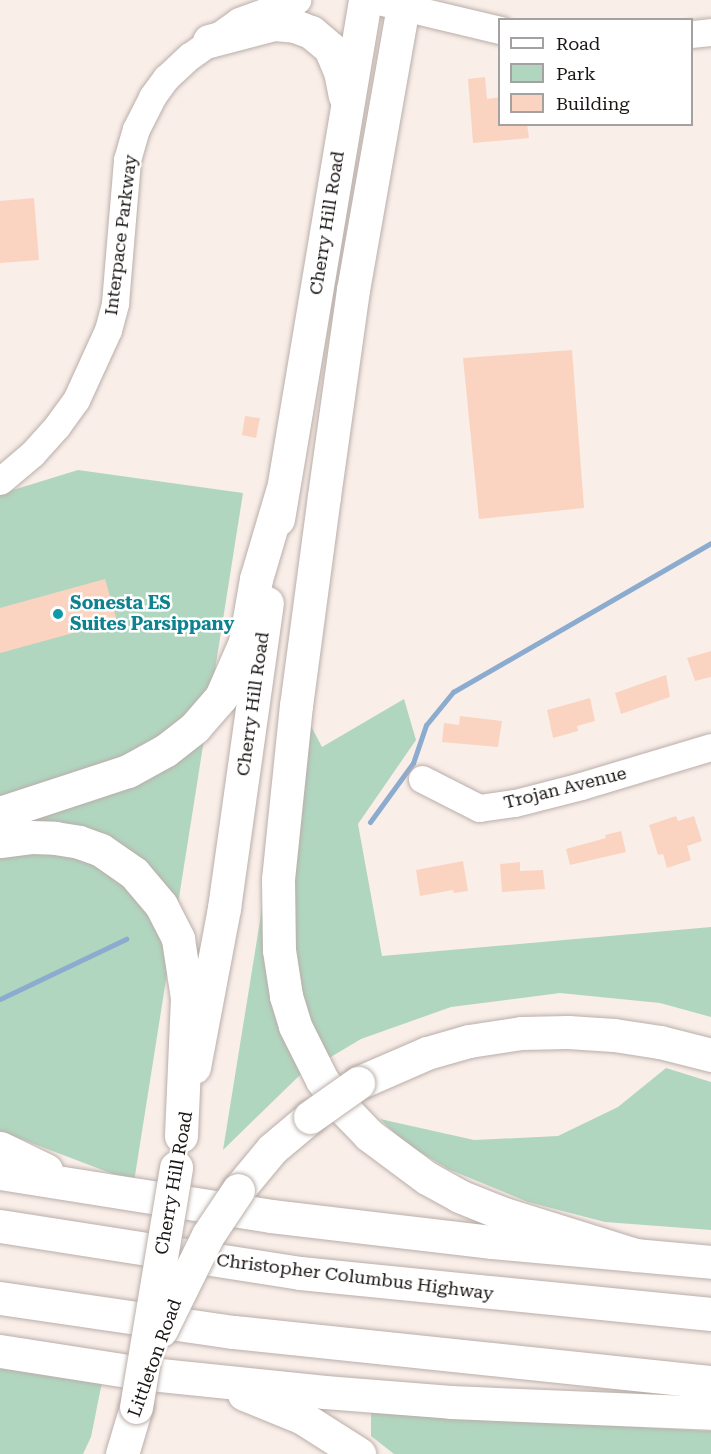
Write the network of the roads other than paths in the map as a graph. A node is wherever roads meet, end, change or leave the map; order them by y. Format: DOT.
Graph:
graph roads {
  1 [pos="365,0"];
  2 [pos="287,2"];
  3 [pos="394,3"];
  4 [pos="498,29"];
  5 [pos="711,32"];
  6 [pos="693,34"];
  7 [pos="209,41"];
  8 [pos="347,102"];
  9 [pos="0,481"];
  10 [pos="282,491"];
  11 [pos="711,747"];
  12 [pos="422,779"];
  13 [pos="0,813"];
  14 [pos="0,842"];
  15 [pos="711,1055"];
  16 [pos="0,1148"];
  17 [pos="179,1151"];
  18 [pos="0,1173"];
  19 [pos="134,1196"];
  20 [pos="0,1226"];
  21 [pos="636,1255"];
  22 [pos="711,1262"];
  23 [pos="0,1298"];
  24 [pos="711,1314"];
  25 [pos="0,1351"];
  26 [pos="0,1356"];
  27 [pos="47,1359"];
  28 [pos="203,1379"];
  29 [pos="711,1382"];
  30 [pos="136,1407"];
  31 [pos="711,1413"];
  32 [pos="122,1454"];
  33 [pos="359,1454"];
  1 -- 8 [label="main road, Cherry Hill Road"];
  2 -- 7 [label="street, Interpace Parkway"];
  3 -- 4 [label="street"];
  3 -- 21 [label="main road, Cherry Hill Road"];
  5 -- 6 [label="street"];
  7 -- 8 [label="main road"];
  7 -- 9 [label="street, Interpace Parkway"];
  8 -- 10 [label="main road, Cherry Hill Road"];
  10 -- 13 [label="main road"];
  10 -- 17 [label="main road, Cherry Hill Road"];
  11 -- 12 [label="street, Trojan Avenue"];
  14 -- 17 [label="main road"];
  15 -- 30 [label="main road, Littleton Road, bridge"];
  16 -- 19 [label="main road"];
  17 -- 30 [label="main road, Cherry Hill Road, bridge"];
  18 -- 19 [label="main road"];
  19 -- 21 [label="main road"];
  20 -- 24 [label="main road, Christopher Columbus Highway"];
  21 -- 22 [label="main road"];
  23 -- 29 [label="main road"];
  25 -- 27 [label="main road"];
  26 -- 27 [label="main road"];
  27 -- 28 [label="main road"];
  28 -- 31 [label="main road"];
  28 -- 33 [label="main road"];
  30 -- 32 [label="main road, Littleton Road"];
}
